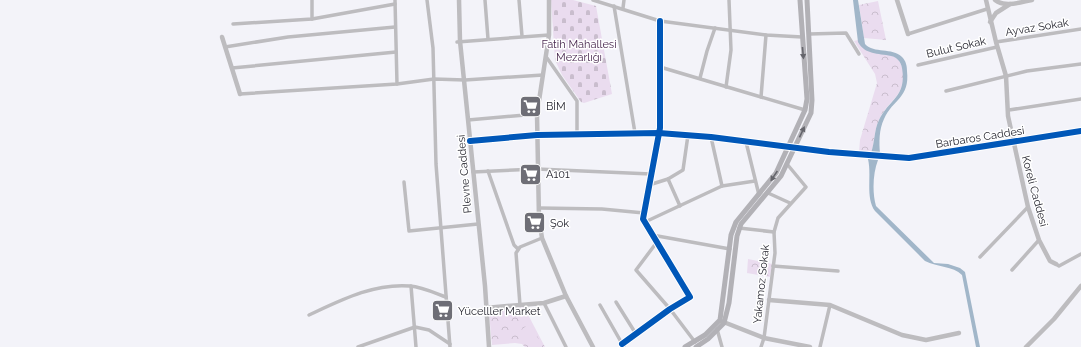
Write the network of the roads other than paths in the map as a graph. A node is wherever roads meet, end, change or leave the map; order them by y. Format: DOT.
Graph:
graph roads {
  1 [pos="312,0"];
  2 [pos="428,0"];
  3 [pos="459,0"];
  4 [pos="486,0"];
  5 [pos="519,0"];
  6 [pos="549,0"];
  7 [pos="593,0"];
  8 [pos="624,0"];
  9 [pos="729,0"];
  10 [pos="800,0"];
  11 [pos="807,0"];
  12 [pos="897,0"];
  13 [pos="986,0"];
  14 [pos="995,0"];
  15 [pos="1032,0"];
  16 [pos="395,2"];
  17 [pos="1010,4"];
  18 [pos="614,6"];
  19 [pos="621,8"];
  20 [pos="987,9"];
  21 [pos="615,12"];
  22 [pos="312,19"];
  23 [pos="660,21"];
  24 [pos="990,22"];
  25 [pos="233,24"];
  26 [pos="395,27"];
  27 [pos="715,28"];
  28 [pos="1081,29"];
  29 [pos="729,30"];
  30 [pos="809,34"];
  31 [pos="908,34"];
  32 [pos="549,35"];
  33 [pos="766,35"];
  34 [pos="522,36"];
  35 [pos="222,37"];
  36 [pos="802,37"];
  37 [pos="488,39"];
  38 [pos="459,42"];
  39 [pos="996,45"];
  40 [pos="225,47"];
  41 [pos="396,52"];
  42 [pos="859,54"];
  43 [pos="546,58"];
  44 [pos="1081,64"];
  45 [pos="918,65"];
  46 [pos="660,66"];
  47 [pos="232,68"];
  48 [pos="543,75"];
  49 [pos="1006,76"];
  50 [pos="700,78"];
  51 [pos="434,79"];
  52 [pos="464,80"];
  53 [pos="397,84"];
  54 [pos="726,87"];
  55 [pos="946,91"];
  56 [pos="240,94"];
  57 [pos="760,96"];
  58 [pos="1081,99"];
  59 [pos="805,110"];
  60 [pos="1009,110"];
  61 [pos="537,114"];
  62 [pos="468,120"];
  63 [pos="1081,131"];
  64 [pos="635,133"];
  65 [pos="659,133"];
  66 [pos="577,134"];
  67 [pos="536,135"];
  68 [pos="688,135"];
  69 [pos="711,137"];
  70 [pos="470,141"];
  71 [pos="746,142"];
  72 [pos="1013,142"];
  73 [pos="791,147"];
  74 [pos="882,156"];
  75 [pos="787,164"];
  76 [pos="538,168"];
  77 [pos="488,171"];
  78 [pos="473,172"];
  79 [pos="651,174"];
  80 [pos="668,178"];
  81 [pos="755,181"];
  82 [pos="404,182"];
  83 [pos="649,186"];
  84 [pos="722,186"];
  85 [pos="768,193"];
  86 [pos="760,195"];
  87 [pos="790,203"];
  88 [pos="680,206"];
  89 [pos="1028,207"];
  90 [pos="539,208"];
  91 [pos="644,213"];
  92 [pos="645,222"];
  93 [pos="478,224"];
  94 [pos="442,228"];
  95 [pos="740,228"];
  96 [pos="774,232"];
  97 [pos="652,235"];
  98 [pos="542,238"];
  99 [pos="1039,240"];
  100 [pos="657,242"];
  101 [pos="518,249"];
  102 [pos="730,249"];
  103 [pos="1081,254"];
  104 [pos="980,257"];
  105 [pos="1056,264"];
  106 [pos="773,266"];
  107 [pos="1012,270"];
  108 [pos="838,271"];
  109 [pos="411,286"];
  110 [pos="1081,286"];
  111 [pos="566,296"];
  112 [pos="446,297"];
  113 [pos="769,300"];
  114 [pos="616,302"];
  115 [pos="544,303"];
  116 [pos="520,305"];
  117 [pos="600,305"];
  118 [pos="830,305"];
  119 [pos="485,308"];
  120 [pos="670,309"];
  121 [pos="310,315"];
  122 [pos="722,322"];
  123 [pos="415,327"];
  124 [pos="716,328"];
  125 [pos="959,333"];
  126 [pos="636,334"];
  127 [pos="764,338"];
  128 [pos="696,344"];
  129 [pos="450,346"];
  130 [pos="623,346"];
  131 [pos="793,346"];
  132 [pos="358,347"];
  133 [pos="416,347"];
  134 [pos="489,347"];
  135 [pos="566,347"];
  136 [pos="593,347"];
  137 [pos="685,347"];
  138 [pos="722,347"];
  139 [pos="761,347"];
  140 [pos="810,347"];
  141 [pos="820,347"];
  142 [pos="1026,347"];
  1 -- 22 [label="street"];
  2 -- 51 [label="street"];
  3 -- 38 [label="street, Plevne Caddesi"];
  4 -- 37 [label="street"];
  5 -- 34 [label="street"];
  6 -- 32 [label="street"];
  7 -- 18 [label="street"];
  8 -- 19 [label="street"];
  9 -- 29 [label="street"];
  10 -- 36 [label="main road"];
  11 -- 30 [label="main road"];
  12 -- 31 [label="street"];
  13 -- 20 [label="street, Koreli Caddesi"];
  14 -- 17 [label="street"];
  15 -- 17 [label="street"];
  16 -- 22 [label="street"];
  16 -- 26 [label="street"];
  17 -- 24 [label="street"];
  18 -- 19 [label="street"];
  18 -- 21 [label="street"];
  19 -- 21 [label="street"];
  19 -- 23 [label="street"];
  20 -- 24 [label="street, Koreli Caddesi"];
  20 -- 31 [label="street"];
  21 -- 64 [label="street"];
  22 -- 25 [label="street"];
  23 -- 27 [label="street"];
  23 -- 46 [label="street"];
  24 -- 39 [label="street, Koreli Caddesi"];
  26 -- 40 [label="street"];
  26 -- 41 [label="street"];
  27 -- 29 [label="street"];
  27 -- 50 [label="street"];
  28 -- 39 [label="street, Ayvaz Sokak"];
  29 -- 33 [label="street"];
  29 -- 54 [label="street"];
  30 -- 42 [label="street"];
  73 -- 30 [label="main road, one-way"];
  32 -- 34 [label="street"];
  32 -- 43 [label="street"];
  33 -- 36 [label="street"];
  33 -- 57 [label="street"];
  34 -- 37 [label="street"];
  35 -- 40 [label="street"];
  36 -- 59 [label="main road, one-way"];
  37 -- 38 [label="street"];
  38 -- 52 [label="street, Plevne Caddesi"];
  39 -- 45 [label="street, Bulut Sokak"];
  39 -- 49 [label="street, Koreli Caddesi"];
  40 -- 47 [label="street"];
  41 -- 47 [label="street"];
  41 -- 53 [label="street"];
  43 -- 48 [label="street"];
  43 -- 66 [label="street"];
  44 -- 49 [label="street"];
  46 -- 50 [label="street"];
  46 -- 65 [label="street"];
  47 -- 56 [label="street"];
  48 -- 52 [label="street"];
  48 -- 61 [label="street"];
  49 -- 55 [label="street"];
  49 -- 60 [label="street, Koreli Caddesi"];
  50 -- 54 [label="street"];
  51 -- 52 [label="street"];
  51 -- 53 [label="street"];
  51 -- 94 [label="street"];
  52 -- 62 [label="street, Plevne Caddesi"];
  53 -- 56 [label="street"];
  54 -- 57 [label="street"];
  57 -- 59 [label="street"];
  58 -- 60 [label="street"];
  59 -- 73 [label="main road"];
  60 -- 72 [label="street, Koreli Caddesi"];
  61 -- 62 [label="street"];
  61 -- 67 [label="street"];
  62 -- 70 [label="street, Plevne Caddesi"];
  63 -- 72 [label="street, Barbaros Caddesi"];
  64 -- 65 [label="street"];
  64 -- 66 [label="street"];
  65 -- 68 [label="street"];
  65 -- 79 [label="street"];
  66 -- 67 [label="street"];
  67 -- 70 [label="street"];
  67 -- 76 [label="street"];
  68 -- 69 [label="street"];
  68 -- 80 [label="street"];
  69 -- 71 [label="street"];
  69 -- 84 [label="street"];
  70 -- 78 [label="street, Plevne Caddesi"];
  71 -- 73 [label="street"];
  71 -- 81 [label="street"];
  72 -- 74 [label="street, Barbaros Caddesi"];
  72 -- 89 [label="street, Koreli Caddesi"];
  73 -- 74 [label="street"];
  73 -- 75 [label="main road"];
  73 -- 86 [label="main road, one-way"];
  75 -- 85 [label="main road"];
  75 -- 87 [label="street"];
  76 -- 77 [label="street"];
  76 -- 79 [label="street"];
  76 -- 90 [label="street"];
  77 -- 78 [label="street"];
  77 -- 101 [label="street"];
  78 -- 93 [label="street, Plevne Caddesi"];
  79 -- 83 [label="street"];
  80 -- 83 [label="street"];
  80 -- 88 [label="street"];
  81 -- 84 [label="street"];
  81 -- 86 [label="street"];
  82 -- 94 [label="street"];
  83 -- 91 [label="street"];
  84 -- 88 [label="street"];
  85 -- 87 [label="street"];
  85 -- 95 [label="main road"];
  86 -- 102 [label="main road"];
  87 -- 96 [label="street"];
  88 -- 92 [label="street"];
  89 -- 99 [label="street, Koreli Caddesi"];
  89 -- 104 [label="street"];
  90 -- 91 [label="street"];
  90 -- 98 [label="street"];
  91 -- 92 [label="street"];
  92 -- 97 [label="street"];
  93 -- 94 [label="street"];
  93 -- 119 [label="street, Plevne Caddesi"];
  94 -- 112 [label="street"];
  95 -- 96 [label="street"];
  95 -- 122 [label="main road"];
  96 -- 106 [label="street, Yakamoz Sokak"];
  97 -- 100 [label="street"];
  97 -- 102 [label="street"];
  98 -- 101 [label="street"];
  98 -- 111 [label="street"];
  99 -- 105 [label="street, Koreli Caddesi"];
  99 -- 107 [label="street"];
  100 -- 120 [label="street"];
  100 -- 120 [label="street"];
  101 -- 116 [label="street"];
  102 -- 122 [label="main road"];
  103 -- 105 [label="street"];
  106 -- 108 [label="street"];
  106 -- 113 [label="street, Yakamoz Sokak"];
  109 -- 112 [label="street"];
  109 -- 121 [label="street"];
  109 -- 123 [label="street"];
  110 -- 142 [label="street"];
  111 -- 115 [label="street"];
  111 -- 136 [label="street"];
  112 -- 129 [label="street"];
  113 -- 118 [label="street"];
  113 -- 127 [label="street, Yakamoz Sokak"];
  114 -- 126 [label="street"];
  115 -- 116 [label="street"];
  115 -- 135 [label="street"];
  116 -- 119 [label="street"];
  117 -- 130 [label="street"];
  118 -- 125 [label="street"];
  118 -- 141 [label="street"];
  119 -- 134 [label="street, Plevne Caddesi"];
  120 -- 126 [label="street"];
  120 -- 128 [label="street"];
  122 -- 124 [label="main road"];
  122 -- 127 [label="street"];
  123 -- 129 [label="street"];
  123 -- 132 [label="street"];
  123 -- 133 [label="street"];
  124 -- 128 [label="main road"];
  124 -- 138 [label="street"];
  126 -- 130 [label="street"];
  127 -- 131 [label="street"];
  127 -- 139 [label="street, Yakamoz Sokak"];
  128 -- 137 [label="main road"];
  131 -- 140 [label="street"];
}
